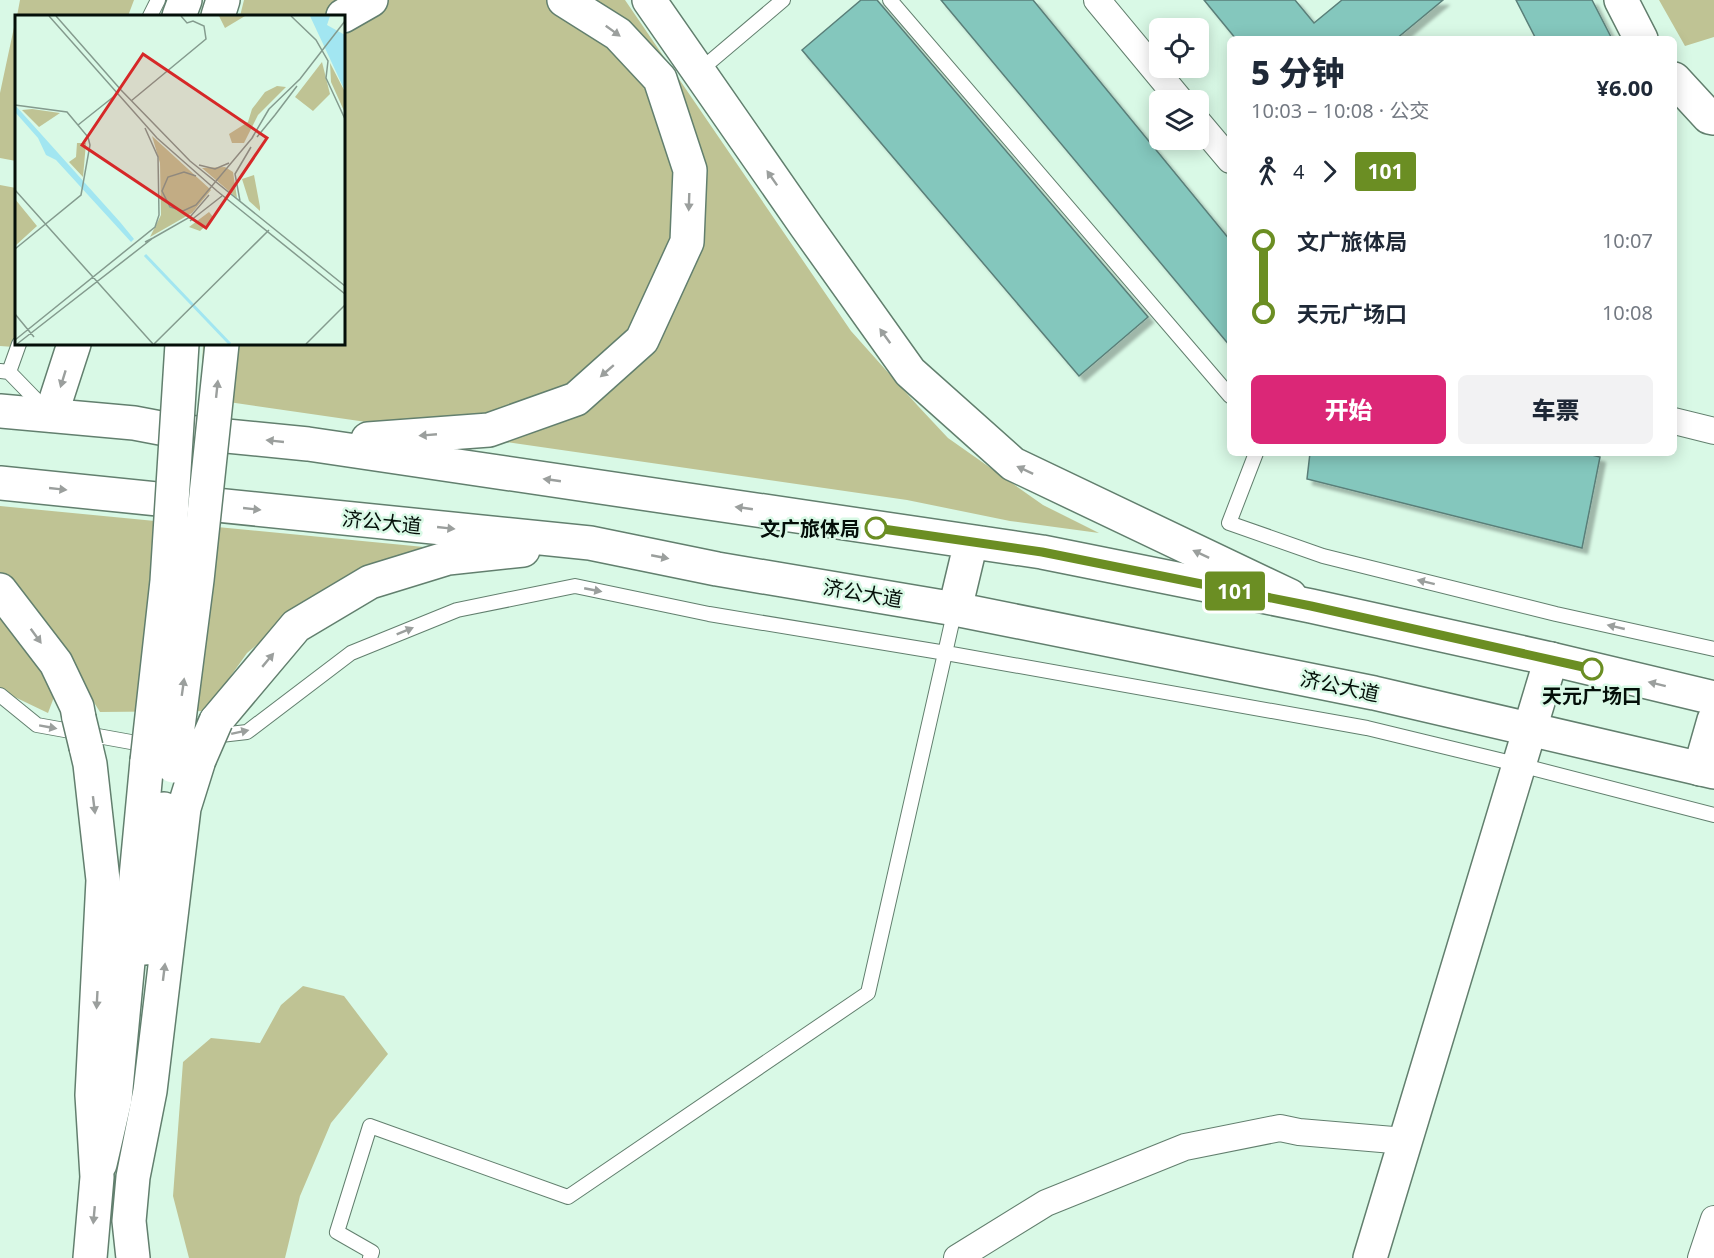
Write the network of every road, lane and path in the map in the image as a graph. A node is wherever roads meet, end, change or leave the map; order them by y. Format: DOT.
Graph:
graph roads {
  1 [pos="158,0"];
  2 [pos="185,0"];
  3 [pos="223,0"];
  4 [pos="371,0"];
  5 [pos="564,0"];
  6 [pos="649,0"];
  7 [pos="783,0"];
  8 [pos="890,0"];
  9 [pos="1097,0"];
  10 [pos="1621,0"];
  11 [pos="150,15"];
  12 [pos="179,15"];
  13 [pos="218,15"];
  14 [pos="345,15"];
  15 [pos="1639,36"];
  16 [pos="698,72"];
  17 [pos="1677,83"];
  18 [pos="1172,90"];
  19 [pos="1714,118"];
  20 [pos="1209,135"];
  21 [pos="1227,156"];
  22 [pos="18,345"];
  23 [pos="74,345"];
  24 [pos="182,345"];
  25 [pos="222,345"];
  26 [pos="4,371"];
  27 [pos="1227,393"];
  28 [pos="0,411"];
  29 [pos="51,416"];
  30 [pos="1677,422"];
  31 [pos="1714,431"];
  32 [pos="308,444"];
  33 [pos="1255,456"];
  34 [pos="0,483"];
  35 [pos="971,542"];
  36 [pos="590,543"];
  37 [pos="0,590"];
  38 [pos="1311,606"];
  39 [pos="955,609"];
  40 [pos="1714,649"];
  41 [pos="946,653"];
  42 [pos="1551,659"];
  43 [pos="0,695"];
  44 [pos="1714,698"];
  45 [pos="1714,720"];
  46 [pos="1530,729"];
  47 [pos="173,762"];
  48 [pos="1520,765"];
  49 [pos="1707,770"];
  50 [pos="1714,815"];
  51 [pos="1405,1141"];
  52 [pos="97,1177"];
  53 [pos="133,1177"];
  54 [pos="1714,1219"];
  55 [pos="90,1258"];
  56 [pos="133,1258"];
  57 [pos="370,1258"];
  58 [pos="957,1258"];
  59 [pos="1370,1258"];
  60 [pos="1701,1258"];
  1 -- 11 [label="lane"];
  2 -- 12 [label="main road"];
  3 -- 13 [label="main road"];
  4 -- 14 [label="main road"];
  5 -- 32 [label="main road, one-way"];
  6 -- 16 [label="main road"];
  7 -- 16 [label="lane"];
  8 -- 27 [label="lane"];
  9 -- 18 [label="street"];
  10 -- 15 [label="main road"];
  38 -- 16 [label="main road, one-way"];
  17 -- 19 [label="main road"];
  20 -- 21 [label="street"];
  22 -- 26 [label="lane"];
  23 -- 29 [label="main road, one-way"];
  24 -- 47 [label="main road, bridge"];
  47 -- 25 [label="main road, one-way, bridge"];
  26 -- 29 [label="lane"];
  28 -- 29 [label="main road"];
  32 -- 29 [label="main road, one-way"];
  30 -- 31 [label="street"];
  35 -- 32 [label="main road, one-way"];
  40 -- 33 [label="lane, one-way"];
  34 -- 36 [label="main road, 济公大道, one-way"];
  35 -- 38 [label="main road"];
  35 -- 39 [label="main road"];
  36 -- 39 [label="main road, 济公大道, one-way"];
  47 -- 36 [label="main road, one-way, bridge"];
  37 -- 52 [label="main road, one-way"];
  38 -- 42 [label="main road"];
  39 -- 41 [label="lane"];
  39 -- 46 [label="main road, 济公大道"];
  43 -- 41 [label="lane, one-way"];
  41 -- 48 [label="lane"];
  41 -- 57 [label="lane"];
  44 -- 42 [label="main road, one-way"];
  42 -- 46 [label="main road"];
  45 -- 49 [label="main road"];
  46 -- 48 [label="main road"];
  46 -- 49 [label="main road, 济公大道"];
  47 -- 52 [label="main road"];
  47 -- 53 [label="main road"];
  53 -- 47 [label="main road, one-way"];
  48 -- 50 [label="lane"];
  48 -- 51 [label="main road"];
  51 -- 58 [label="street"];
  51 -- 59 [label="main road"];
  52 -- 55 [label="main road, one-way"];
  53 -- 56 [label="main road"];
  54 -- 60 [label="street"];
}
